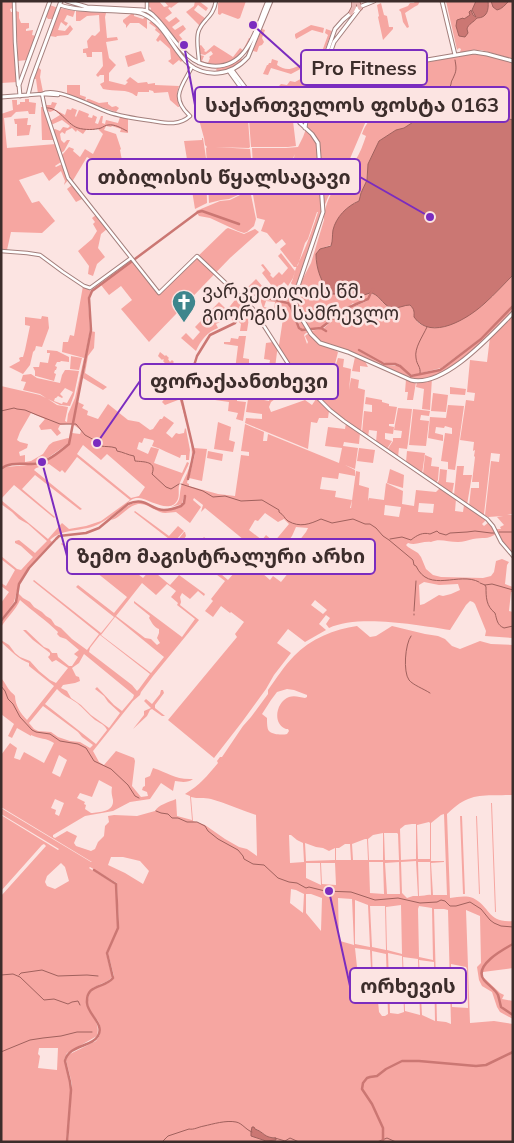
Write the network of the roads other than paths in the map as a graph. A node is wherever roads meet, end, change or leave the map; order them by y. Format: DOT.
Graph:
graph roads {
  1 [pos="14,1"];
  2 [pos="50,1"];
  3 [pos="216,1"];
  4 [pos="355,1"];
  5 [pos="374,1"];
  6 [pos="442,1"];
  7 [pos="68,2"];
  8 [pos="61,3"];
  9 [pos="147,3"];
  10 [pos="268,5"];
  11 [pos="67,7"];
  12 [pos="359,7"];
  13 [pos="89,8"];
  14 [pos="145,12"];
  15 [pos="352,13"];
  16 [pos="45,16"];
  17 [pos="54,20"];
  18 [pos="341,23"];
  19 [pos="161,26"];
  20 [pos="345,26"];
  21 [pos="331,44"];
  22 [pos="184,51"];
  23 [pos="244,53"];
  24 [pos="179,54"];
  25 [pos="455,55"];
  26 [pos="248,56"];
  27 [pos="513,61"];
  28 [pos="199,63"];
  29 [pos="208,66"];
  30 [pos="217,66"];
  31 [pos="192,67"];
  32 [pos="231,70"];
  33 [pos="206,72"];
  34 [pos="218,73"];
  35 [pos="20,76"];
  36 [pos="42,94"];
  37 [pos="20,96"];
  38 [pos="28,96"];
  39 [pos="1,97"];
  40 [pos="306,103"];
  41 [pos="312,104"];
  42 [pos="302,108"];
  43 [pos="299,114"];
  44 [pos="306,121"];
  45 [pos="300,123"];
  46 [pos="305,128"];
  47 [pos="1,251"];
  48 [pos="132,259"];
  49 [pos="299,285"];
  50 [pos="288,292"];
  51 [pos="294,299"];
  52 [pos="248,304"];
  53 [pos="513,314"];
  54 [pos="513,556"];
  1 -- 35 [label="street"];
  2 -- 16 [label="main road"];
  3 -- 28 [label="street"];
  4 -- 12 [label="main road"];
  4 -- 15 [label="main road"];
  5 -- 12 [label="main road"];
  6 -- 25 [label="main road"];
  7 -- 11 [label="main road"];
  7 -- 13 [label="main road"];
  8 -- 11 [label="main road"];
  8 -- 17 [label="main road"];
  9 -- 14 [label="street"];
  10 -- 23 [label="main road"];
  10 -- 26 [label="main road"];
  11 -- 13 [label="main road"];
  12 -- 15 [label="main road"];
  12 -- 20 [label="main road"];
  13 -- 14 [label="main road"];
  14 -- 19 [label="main road"];
  15 -- 18 [label="main road"];
  16 -- 17 [label="main road"];
  16 -- 35 [label="main road"];
  17 -- 38 [label="main road"];
  18 -- 20 [label="main road"];
  18 -- 21 [label="main road"];
  19 -- 22 [label="main road"];
  19 -- 24 [label="main road"];
  20 -- 21 [label="main road"];
  21 -- 40 [label="main road"];
  21 -- 41 [label="main road"];
  22 -- 24 [label="main road"];
  22 -- 28 [label="main road"];
  23 -- 26 [label="main road"];
  23 -- 30 [label="main road"];
  24 -- 31 [label="main road"];
  25 -- 27 [label="main road"];
  25 -- 41 [label="main road"];
  26 -- 32 [label="main road"];
  28 -- 29 [label="main road"];
  29 -- 30 [label="main road"];
  29 -- 33 [label="main road"];
  30 -- 34 [label="main road"];
  31 -- 33 [label="main road"];
  31 -- 36 [label="street"];
  32 -- 34 [label="main road"];
  32 -- 42 [label="main road"];
  32 -- 43 [label="main road"];
  33 -- 34 [label="main road"];
  35 -- 37 [label="main road"];
  36 -- 38 [label="street"];
  36 -- 48 [label="street"];
  37 -- 38 [label="main road"];
  37 -- 39 [label="main road"];
  40 -- 41 [label="main road"];
  40 -- 42 [label="main road"];
  41 -- 44 [label="main road"];
  42 -- 43 [label="main road"];
  43 -- 45 [label="main road"];
  44 -- 45 [label="main road"];
  44 -- 46 [label="main road"];
  45 -- 46 [label="main road"];
  46 -- 49 [label="main road"];
  47 -- 48 [label="street"];
  48 -- 52 [label="street"];
  49 -- 50 [label="street"];
  49 -- 51 [label="main road"];
  50 -- 51 [label="street"];
  50 -- 52 [label="street"];
  51 -- 53 [label="main road"];
  52 -- 54 [label="street"];
}
